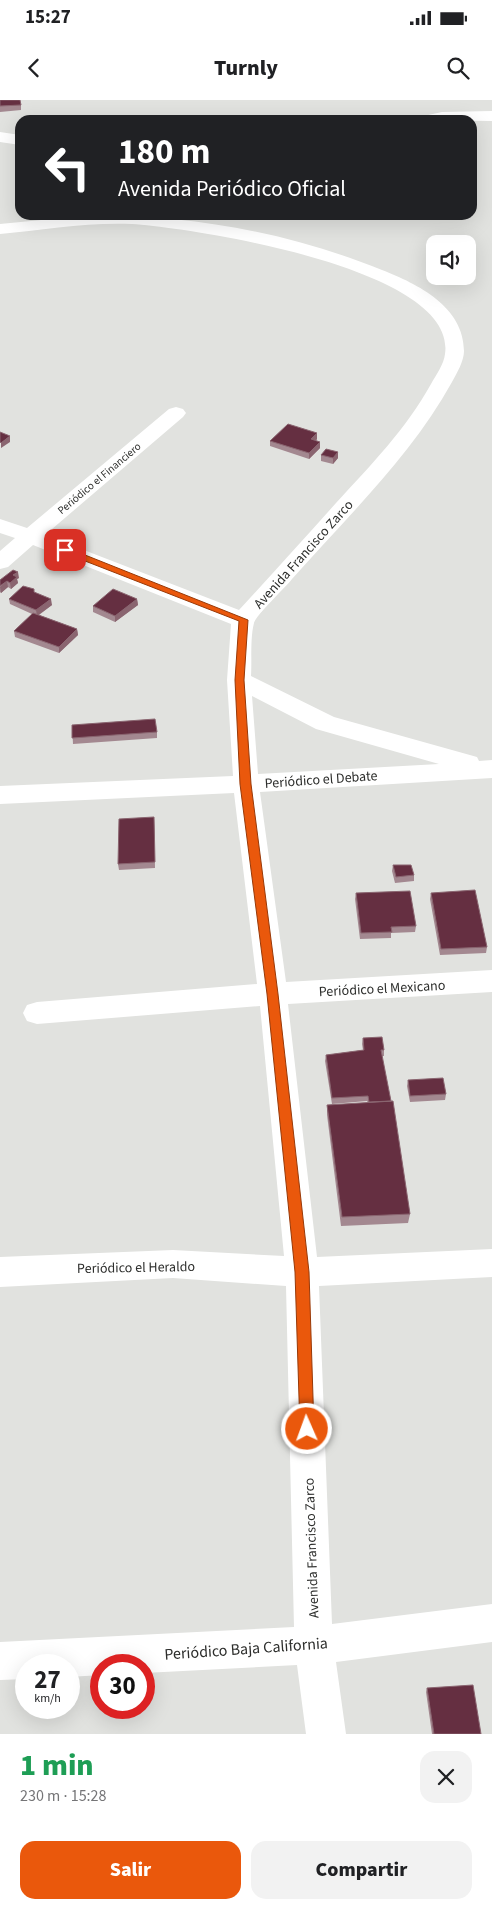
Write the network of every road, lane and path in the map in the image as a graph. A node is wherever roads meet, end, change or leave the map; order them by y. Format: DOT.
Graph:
graph roads {
  1 [pos="434,100"];
  2 [pos="441,115"];
  3 [pos="477,116"];
  4 [pos="492,116"];
  5 [pos="477,125"];
  6 [pos="488,133"];
  7 [pos="0,137"];
  8 [pos="15,139"];
  9 [pos="94,220"];
  10 [pos="140,220"];
  11 [pos="0,228"];
  12 [pos="176,413"];
  13 [pos="0,525"];
  14 [pos="30,536"];
  15 [pos="0,562"];
  16 [pos="244,620"];
  17 [pos="240,680"];
  18 [pos="491,771"];
  19 [pos="246,784"];
  20 [pos="0,794"];
  21 [pos="492,981"];
  22 [pos="272,994"];
  23 [pos="37,1013"];
  24 [pos="492,1264"];
  25 [pos="0,1272"];
  26 [pos="302,1272"];
  27 [pos="492,1623"];
  28 [pos="314,1645"];
  29 [pos="0,1661"];
  30 [pos="326,1734"];
  1 -- 2 [label="street"];
  3 -- 4 [label="street"];
  5 -- 6 [label="street"];
  7 -- 8 [label="street"];
  9 -- 11 [label="street, Avenida Francisco Zarco"];
  10 -- 16 [label="street, Avenida Francisco Zarco"];
  12 -- 14 [label="street, Periódico el Financiero"];
  13 -- 14 [label="street"];
  14 -- 15 [label="street, Periódico el Financiero"];
  14 -- 16 [label="street"];
  16 -- 17 [label="street, Avenida Francisco Zarco"];
  17 -- 18 [label="street"];
  17 -- 19 [label="street, Avenida Francisco Zarco"];
  18 -- 19 [label="street, Periódico el Debate"];
  19 -- 20 [label="street, Periódico el Debate"];
  19 -- 22 [label="street, Avenida Francisco Zarco"];
  21 -- 22 [label="street, Periódico el Mexicano"];
  22 -- 23 [label="street, Periódico el Mexicano"];
  22 -- 26 [label="street, Avenida Francisco Zarco"];
  24 -- 26 [label="street, Periódico el Heraldo"];
  25 -- 26 [label="street, Periódico el Heraldo"];
  26 -- 28 [label="street, Avenida Francisco Zarco"];
  27 -- 28 [label="street, Periódico Baja California"];
  28 -- 29 [label="street, Periódico Baja California"];
  28 -- 30 [label="street, Avenida Francisco Zarco"];
}
